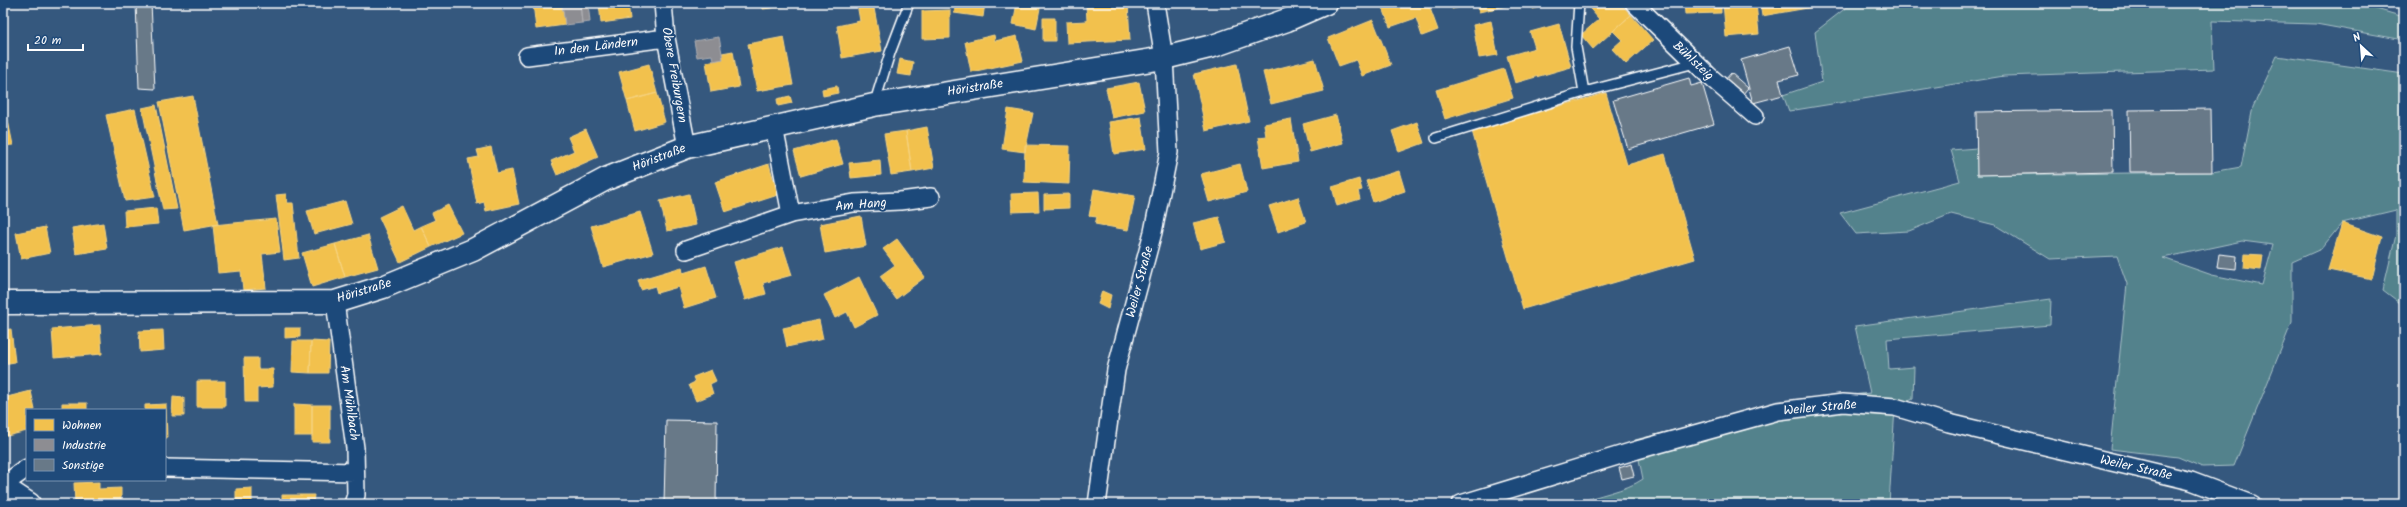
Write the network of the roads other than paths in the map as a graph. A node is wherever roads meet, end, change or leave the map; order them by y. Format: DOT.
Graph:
graph roads {
  1 [pos="663,3"];
  2 [pos="909,3"];
  3 [pos="1155,3"];
  4 [pos="1326,3"];
  5 [pos="1579,3"];
  6 [pos="1634,3"];
  7 [pos="666,38"];
  8 [pos="527,56"];
  9 [pos="1164,58"];
  10 [pos="1695,63"];
  11 [pos="1584,92"];
  12 [pos="874,104"];
  13 [pos="1755,116"];
  14 [pos="774,127"];
  15 [pos="1436,138"];
  16 [pos="687,147"];
  17 [pos="931,197"];
  18 [pos="791,214"];
  19 [pos="686,250"];
  20 [pos="335,302"];
  21 [pos="3,303"];
  22 [pos="166,468"];
  23 [pos="26,469"];
  24 [pos="355,472"];
  25 [pos="3,486"];
  26 [pos="29,504"];
  27 [pos="353,504"];
  28 [pos="1097,504"];
  29 [pos="1461,504"];
  30 [pos="2252,504"];
  1 -- 7 [label="street, Obere Freiburgern"];
  2 -- 12 [label="lane"];
  3 -- 9 [label="street, Weiler Straße"];
  4 -- 9 [label="main road, Höristraße"];
  5 -- 11 [label="lane"];
  6 -- 10 [label="street, Bühlsteig"];
  7 -- 8 [label="street, In den Ländern"];
  7 -- 16 [label="street, Obere Freiburgern"];
  9 -- 12 [label="main road, Höristraße"];
  9 -- 28 [label="street, Weiler Straße"];
  10 -- 11 [label="lane"];
  10 -- 13 [label="street, Bühlsteig"];
  11 -- 15 [label="lane"];
  12 -- 14 [label="main road, Höristraße"];
  14 -- 16 [label="main road, Höristraße"];
  14 -- 18 [label="street"];
  16 -- 20 [label="main road, Höristraße"];
  17 -- 18 [label="street, Am Hang"];
  18 -- 19 [label="street, Am Hang"];
  20 -- 21 [label="main road, Höristraße"];
  20 -- 24 [label="street, Am Mühlbach"];
  22 -- 24 [label="street"];
  23 -- 25 [label="street"];
  24 -- 27 [label="street, Am Mühlbach"];
  25 -- 26 [label="main road"];
  29 -- 30 [label="street, Weiler Straße"];
}
